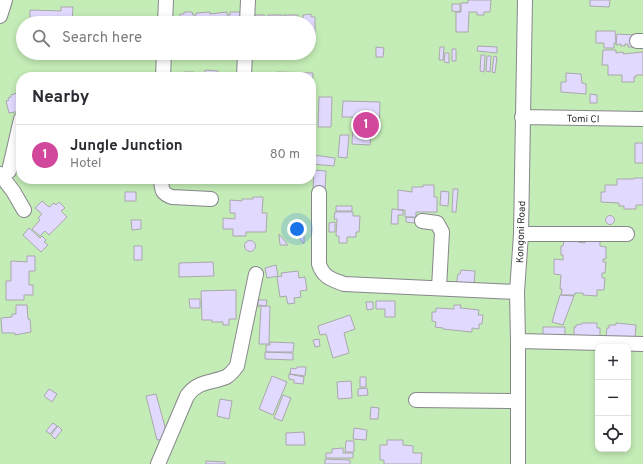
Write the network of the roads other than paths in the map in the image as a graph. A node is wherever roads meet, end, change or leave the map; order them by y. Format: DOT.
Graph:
graph roads {
  1 [pos="5,0"];
  2 [pos="166,0"];
  3 [pos="248,0"];
  4 [pos="525,0"];
  5 [pos="0,16"];
  6 [pos="165,16"];
  7 [pos="247,16"];
  8 [pos="164,60"];
  9 [pos="245,60"];
  10 [pos="163,72"];
  11 [pos="244,72"];
  12 [pos="522,117"];
  13 [pos="643,119"];
  14 [pos="16,138"];
  15 [pos="7,172"];
  16 [pos="162,184"];
  17 [pos="319,193"];
  18 [pos="211,198"];
  19 [pos="24,210"];
  20 [pos="422,221"];
  21 [pos="522,234"];
  22 [pos="627,234"];
  23 [pos="256,274"];
  24 [pos="439,288"];
  25 [pos="517,292"];
  26 [pos="518,341"];
  27 [pos="643,344"];
  28 [pos="416,400"];
  29 [pos="518,401"];
  30 [pos="158,464"];
  31 [pos="518,464"];
  1 -- 5 [label="street"];
  2 -- 6 [label="street"];
  3 -- 7 [label="street"];
  4 -- 12 [label="street, Kongoni Road"];
  8 -- 10 [label="street"];
  9 -- 11 [label="street"];
  12 -- 13 [label="street, Tomi Cl"];
  12 -- 21 [label="street, Kongoni Road"];
  14 -- 15 [label="street"];
  15 -- 19 [label="street"];
  16 -- 18 [label="street"];
  17 -- 24 [label="street"];
  20 -- 24 [label="street"];
  21 -- 22 [label="street"];
  21 -- 25 [label="street, Kongoni Road"];
  23 -- 30 [label="street"];
  24 -- 25 [label="street"];
  25 -- 26 [label="street, Kongoni Road"];
  26 -- 27 [label="street"];
  26 -- 29 [label="street, Kongoni Road"];
  28 -- 29 [label="street"];
  29 -- 31 [label="street, Kongoni Road"];
}
